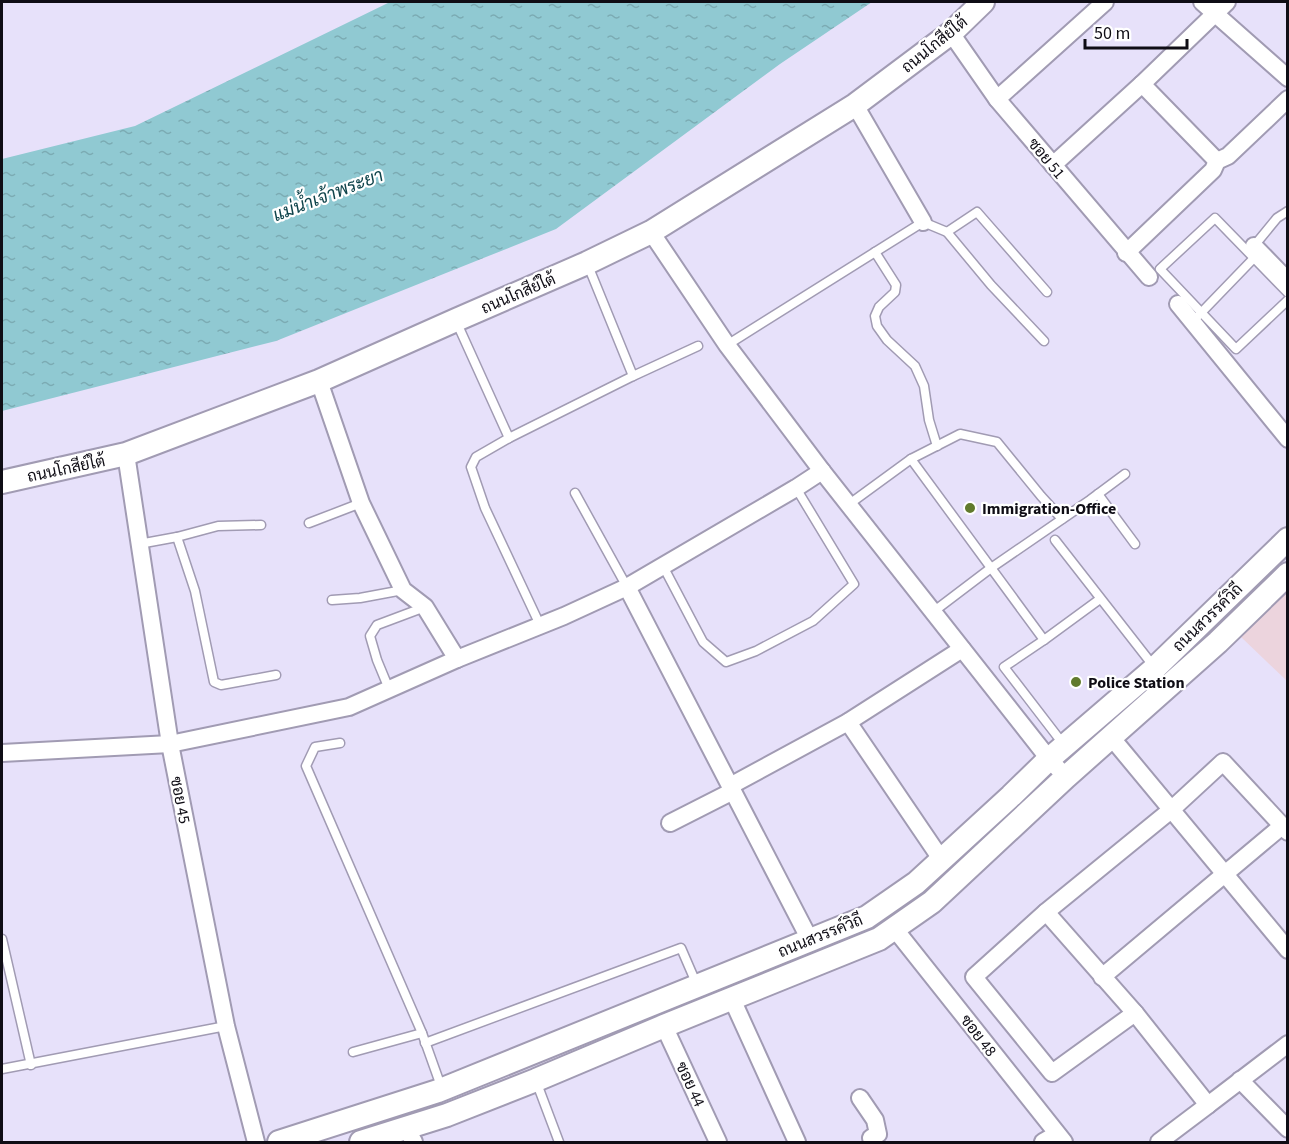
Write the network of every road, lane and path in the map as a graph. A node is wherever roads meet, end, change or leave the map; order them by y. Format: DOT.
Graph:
graph roads {
  1 [pos="984,2"];
  2 [pos="1105,2"];
  3 [pos="1202,2"];
  4 [pos="1222,7"];
  5 [pos="951,33"];
  6 [pos="1287,78"];
  7 [pos="1142,84"];
  8 [pos="997,99"];
  9 [pos="1287,99"];
  10 [pos="855,105"];
  11 [pos="1217,161"];
  12 [pos="1053,165"];
  13 [pos="1287,211"];
  14 [pos="923,222"];
  15 [pos="651,232"];
  16 [pos="947,232"];
  17 [pos="875,252"];
  18 [pos="1254,252"];
  19 [pos="1126,253"];
  20 [pos="587,263"];
  21 [pos="1149,277"];
  22 [pos="1287,281"];
  23 [pos="1047,292"];
  24 [pos="1287,293"];
  25 [pos="1287,300"];
  26 [pos="1178,304"];
  27 [pos="1197,317"];
  28 [pos="456,320"];
  29 [pos="1044,341"];
  30 [pos="727,345"];
  31 [pos="698,346"];
  32 [pos="633,376"];
  33 [pos="318,381"];
  34 [pos="509,438"];
  35 [pos="1287,440"];
  36 [pos="938,446"];
  37 [pos="126,454"];
  38 [pos="911,459"];
  39 [pos="822,471"];
  40 [pos="1125,474"];
  41 [pos="2,482"];
  42 [pos="796,488"];
  43 [pos="574,493"];
  44 [pos="1098,494"];
  45 [pos="361,503"];
  46 [pos="848,505"];
  47 [pos="1062,519"];
  48 [pos="309,523"];
  49 [pos="261,525"];
  50 [pos="177,537"];
  51 [pos="1287,539"];
  52 [pos="1055,540"];
  53 [pos="139,544"];
  54 [pos="1135,544"];
  55 [pos="663,566"];
  56 [pos="991,568"];
  57 [pos="1287,574"];
  58 [pos="627,587"];
  59 [pos="403,590"];
  60 [pos="1100,598"];
  61 [pos="332,600"];
  62 [pos="425,607"];
  63 [pos="933,612"];
  64 [pos="540,625"];
  65 [pos="1044,640"];
  66 [pos="962,649"];
  67 [pos="457,659"];
  68 [pos="1155,668"];
  69 [pos="276,675"];
  70 [pos="389,689"];
  71 [pos="848,722"];
  72 [pos="1111,737"];
  73 [pos="340,743"];
  74 [pos="170,744"];
  75 [pos="1057,752"];
  76 [pos="2,753"];
  77 [pos="1066,777"];
  78 [pos="731,788"];
  79 [pos="1171,810"];
  80 [pos="670,823"];
  81 [pos="1285,829"];
  82 [pos="941,859"];
  83 [pos="1224,874"];
  84 [pos="1046,912"];
  85 [pos="894,928"];
  86 [pos="2,939"];
  87 [pos="810,940"];
  88 [pos="1287,950"];
  89 [pos="1102,977"];
  90 [pos="697,986"];
  91 [pos="732,999"];
  92 [pos="1135,1013"];
  93 [pos="226,1026"];
  94 [pos="664,1026"];
  95 [pos="422,1033"];
  96 [pos="425,1043"];
  97 [pos="1287,1044"];
  98 [pos="353,1052"];
  99 [pos="31,1065"];
  100 [pos="2,1069"];
  101 [pos="536,1080"];
  102 [pos="1240,1080"];
  103 [pos="442,1089"];
  104 [pos="860,1098"];
  105 [pos="1208,1106"];
  106 [pos="1287,1129"];
  107 [pos="410,1135"];
  108 [pos="1055,1140"];
  109 [pos="868,1141"];
  110 [pos="256,1143"];
  111 [pos="279,1143"];
  112 [pos="361,1143"];
  113 [pos="559,1143"];
  114 [pos="717,1143"];
  115 [pos="797,1143"];
  116 [pos="1159,1143"];
  1 -- 5 [label="main road, ถนนโกสีย์ใต้"];
  2 -- 8 [label="street"];
  3 -- 4 [label="street"];
  4 -- 6 [label="street"];
  4 -- 7 [label="street"];
  5 -- 8 [label="street, ซอย 51"];
  5 -- 10 [label="main road, ถนนโกสีย์ใต้"];
  7 -- 11 [label="street"];
  7 -- 12 [label="street"];
  8 -- 12 [label="street, ซอย 51"];
  9 -- 11 [label="street"];
  10 -- 14 [label="street"];
  10 -- 15 [label="main road, ถนนโกสีย์ใต้"];
  11 -- 19 [label="street"];
  12 -- 19 [label="street, ซอย 51"];
  13 -- 18 [label="lane"];
  14 -- 16 [label="lane"];
  14 -- 17 [label="lane"];
  15 -- 20 [label="main road, ถนนโกสีย์ใต้"];
  15 -- 30 [label="street"];
  16 -- 23 [label="lane"];
  16 -- 29 [label="lane"];
  17 -- 30 [label="lane"];
  17 -- 36 [label="lane"];
  18 -- 22 [label="street"];
  18 -- 24 [label="lane"];
  18 -- 27 [label="lane"];
  18 -- 27 [label="lane"];
  19 -- 21 [label="street, ซอย 51"];
  20 -- 28 [label="main road, ถนนโกสีย์ใต้"];
  20 -- 32 [label="lane"];
  25 -- 27 [label="lane"];
  26 -- 27 [label="street"];
  27 -- 35 [label="street"];
  28 -- 33 [label="main road, ถนนโกสีย์ใต้"];
  28 -- 34 [label="lane"];
  30 -- 39 [label="street"];
  31 -- 32 [label="lane"];
  32 -- 34 [label="lane"];
  33 -- 37 [label="main road, ถนนโกสีย์ใต้"];
  33 -- 45 [label="street"];
  34 -- 64 [label="lane"];
  36 -- 38 [label="lane"];
  36 -- 47 [label="lane"];
  37 -- 41 [label="main road, ถนนโกสีย์ใต้"];
  37 -- 53 [label="street, ซอย 45"];
  38 -- 46 [label="lane"];
  38 -- 56 [label="lane"];
  39 -- 42 [label="street"];
  39 -- 46 [label="street"];
  40 -- 44 [label="lane"];
  42 -- 55 [label="street"];
  42 -- 55 [label="lane"];
  43 -- 58 [label="lane"];
  44 -- 47 [label="lane"];
  44 -- 54 [label="lane"];
  45 -- 48 [label="lane"];
  45 -- 59 [label="street"];
  46 -- 63 [label="street"];
  47 -- 56 [label="lane"];
  49 -- 50 [label="lane"];
  50 -- 53 [label="lane"];
  50 -- 69 [label="lane"];
  51 -- 68 [label="main road, ถนนสวรรค์วิถี"];
  52 -- 60 [label="lane"];
  53 -- 74 [label="street, ซอย 45"];
  55 -- 58 [label="street"];
  56 -- 63 [label="lane"];
  56 -- 65 [label="lane"];
  57 -- 72 [label="main road, ถนนสวรรค์วิถี"];
  58 -- 64 [label="street"];
  58 -- 78 [label="street"];
  59 -- 61 [label="lane"];
  59 -- 62 [label="street"];
  60 -- 65 [label="lane"];
  60 -- 68 [label="lane"];
  62 -- 67 [label="street"];
  62 -- 70 [label="lane"];
  63 -- 66 [label="street"];
  64 -- 67 [label="street"];
  65 -- 75 [label="lane"];
  66 -- 71 [label="street"];
  66 -- 75 [label="street"];
  67 -- 70 [label="street"];
  68 -- 75 [label="main road, ถนนสวรรค์วิถี"];
  70 -- 74 [label="street"];
  71 -- 78 [label="street"];
  71 -- 82 [label="street"];
  72 -- 77 [label="main road, ถนนสวรรค์วิถี"];
  72 -- 79 [label="street"];
  73 -- 95 [label="lane"];
  74 -- 76 [label="street"];
  74 -- 93 [label="street, ซอย 45"];
  75 -- 77 [label="street"];
  75 -- 82 [label="main road, ถนนสวรรค์วิถี"];
  77 -- 85 [label="main road, ถนนสวรรค์วิถี"];
  78 -- 80 [label="street"];
  78 -- 87 [label="street"];
  79 -- 81 [label="street"];
  79 -- 83 [label="street"];
  79 -- 84 [label="street"];
  81 -- 83 [label="street"];
  82 -- 87 [label="main road, ถนนสวรรค์วิถี"];
  83 -- 88 [label="street"];
  83 -- 89 [label="street"];
  84 -- 89 [label="street"];
  84 -- 92 [label="street"];
  85 -- 91 [label="main road, ถนนสวรรค์วิถี"];
  85 -- 108 [label="street, ซอย 48"];
  86 -- 99 [label="lane"];
  87 -- 90 [label="main road, ถนนสวรรค์วิถี"];
  89 -- 92 [label="street"];
  90 -- 96 [label="lane"];
  90 -- 103 [label="main road, ถนนสวรรค์วิถี"];
  91 -- 94 [label="main road, ถนนสวรรค์วิถี"];
  91 -- 115 [label="street"];
  92 -- 105 [label="street"];
  93 -- 99 [label="lane"];
  93 -- 110 [label="street, ซอย 45"];
  94 -- 101 [label="main road, ถนนสวรรค์วิถี"];
  94 -- 114 [label="street, ซอย 44"];
  95 -- 96 [label="lane"];
  95 -- 98 [label="lane"];
  96 -- 103 [label="lane"];
  97 -- 102 [label="street"];
  99 -- 100 [label="lane"];
  101 -- 107 [label="main road, ถนนสวรรค์วิถี"];
  101 -- 113 [label="lane"];
  102 -- 105 [label="street"];
  102 -- 106 [label="street"];
  103 -- 111 [label="main road, ถนนสวรรค์วิถี"];
  104 -- 109 [label="street"];
  105 -- 116 [label="street"];
  107 -- 112 [label="main road, ถนนสวรรค์วิถี"];
}
